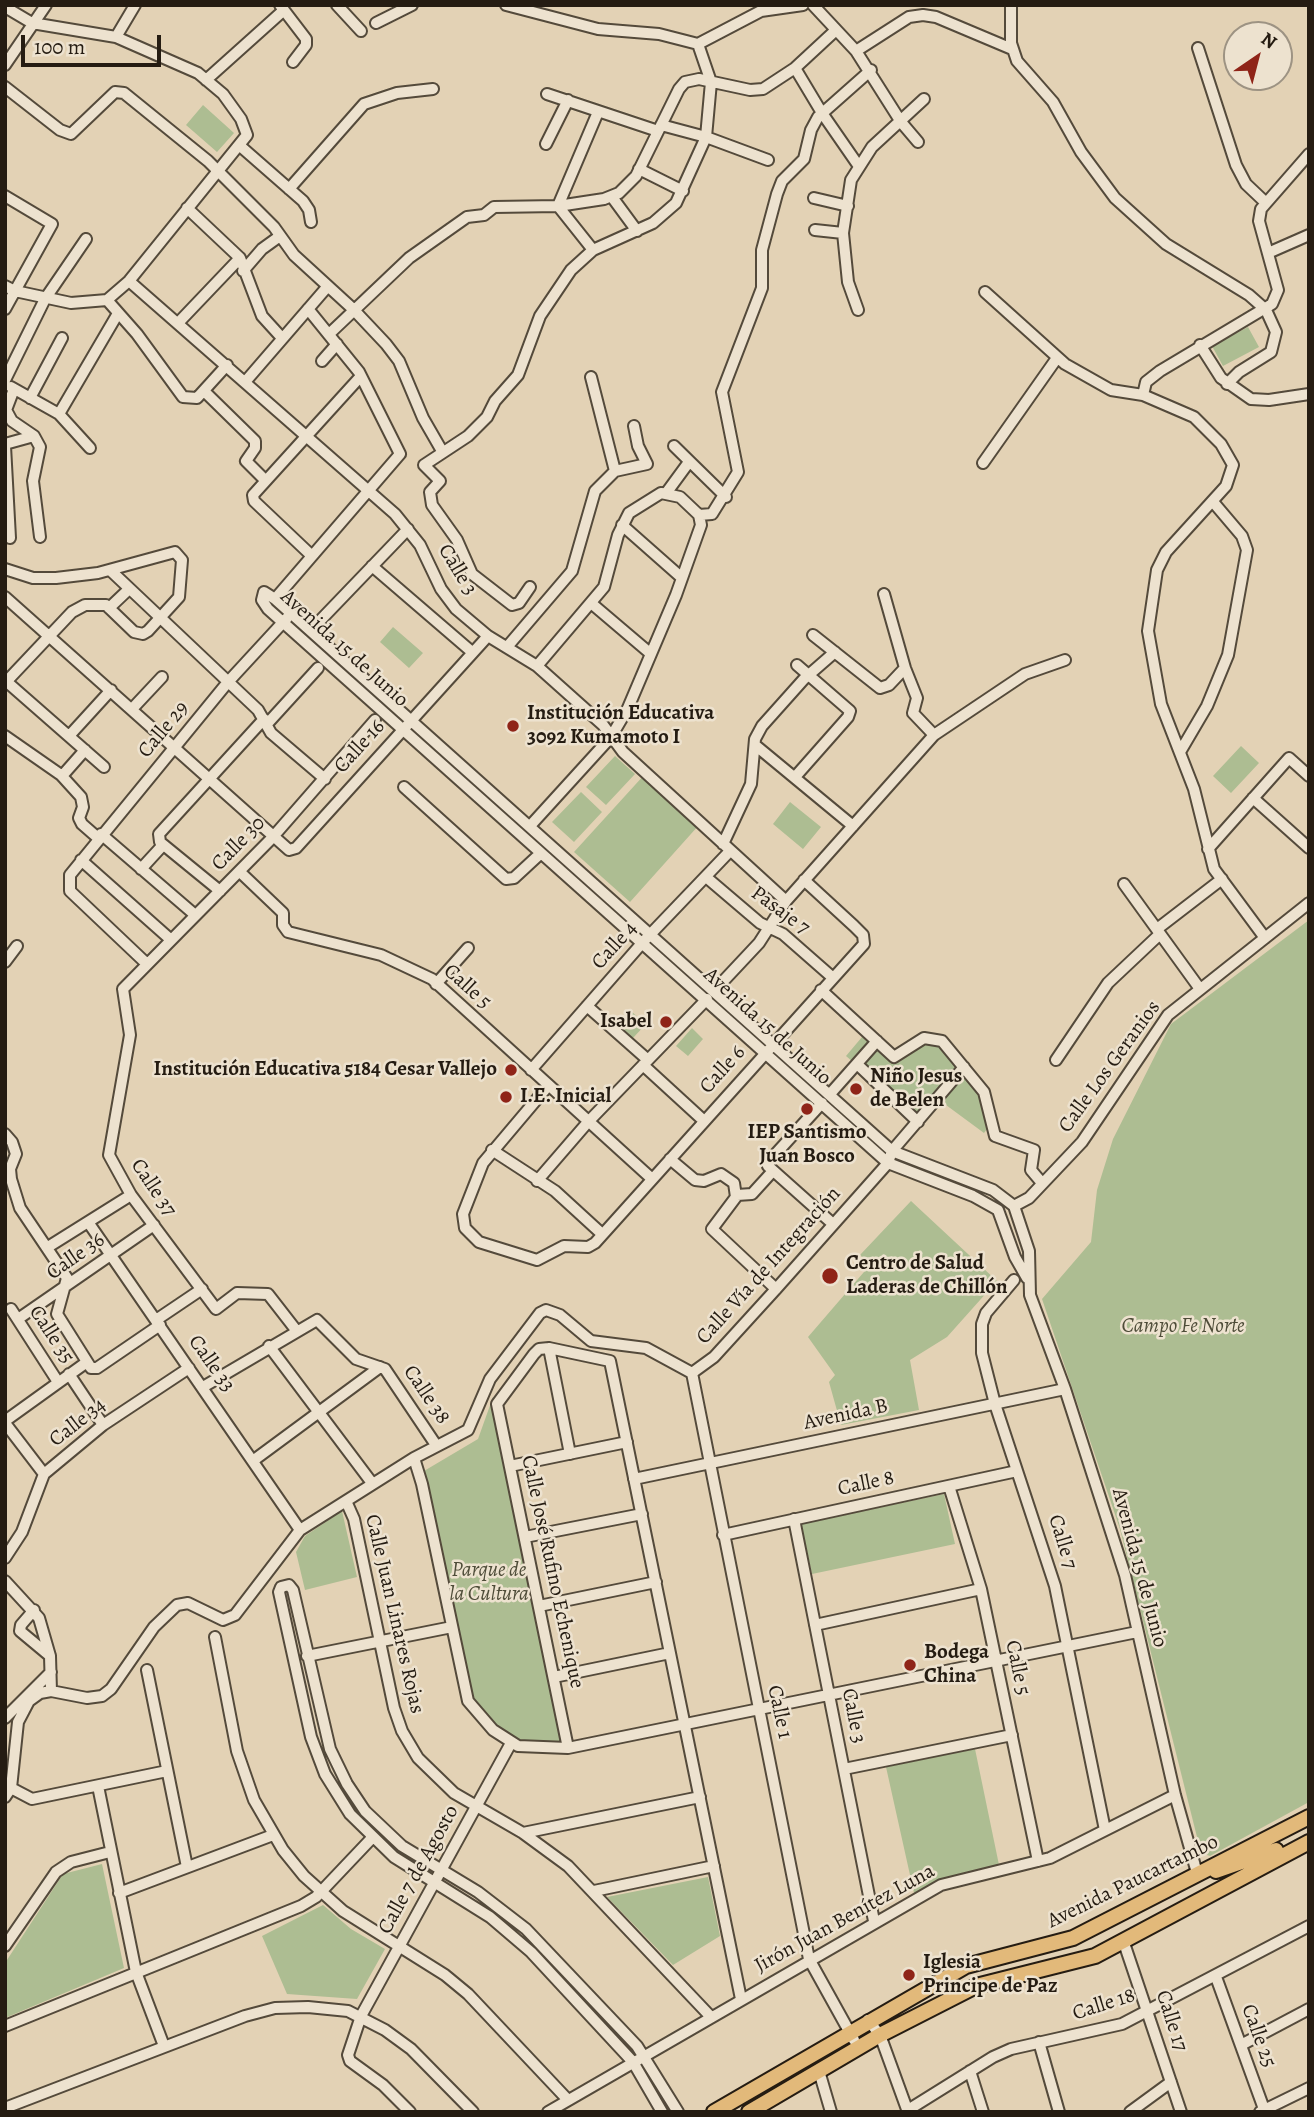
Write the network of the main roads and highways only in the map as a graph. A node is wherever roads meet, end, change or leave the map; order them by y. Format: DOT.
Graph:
graph roads {
  1 [pos="1309,1817"];
  2 [pos="1309,1840"];
  3 [pos="1197,1873"];
  4 [pos="714,2112"];
  5 [pos="749,2112"];
  1 -- 3 [label="main road, Avenida Paucartambo"];
  2 -- 3 [label="main road"];
  2 -- 5 [label="main road"];
  3 -- 4 [label="main road, Avenida Paucartambo"];
}
